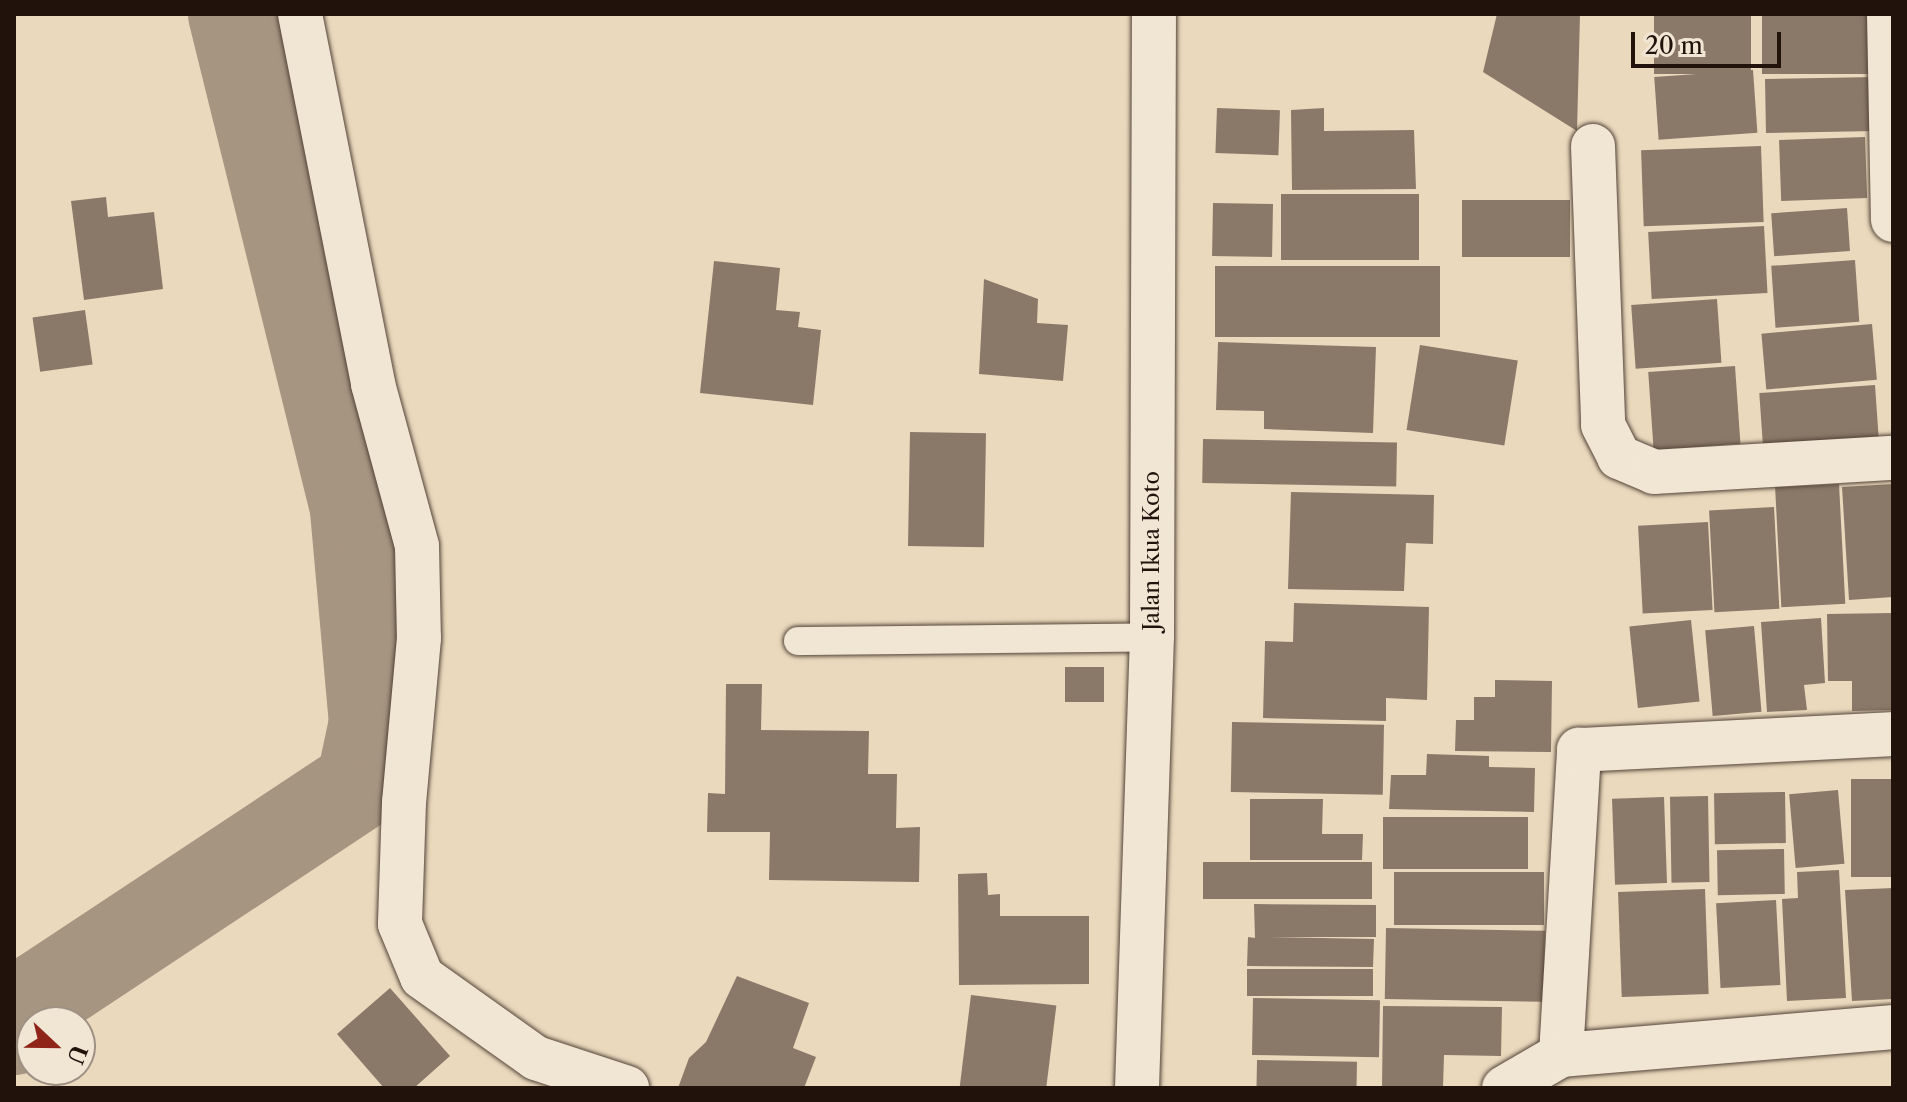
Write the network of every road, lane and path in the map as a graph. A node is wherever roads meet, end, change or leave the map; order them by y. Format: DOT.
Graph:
graph roads {
  1 [pos="300,14"];
  2 [pos="1154,14"];
  3 [pos="1889,14"];
  4 [pos="1593,146"];
  5 [pos="1893,220"];
  6 [pos="1893,458"];
  7 [pos="1152,637"];
  8 [pos="798,641"];
  9 [pos="1893,734"];
  10 [pos="1893,1027"];
  11 [pos="1561,1055"];
  12 [pos="627,1088"];
  13 [pos="1137,1088"];
  14 [pos="1504,1088"];
  1 -- 12 [label="street"];
  2 -- 7 [label="street, Jalan Ikua Koto"];
  3 -- 5 [label="street"];
  4 -- 6 [label="street"];
  7 -- 8 [label="lane"];
  7 -- 13 [label="street, Jalan Ikua Koto"];
  9 -- 11 [label="street"];
  10 -- 11 [label="street"];
  11 -- 14 [label="street"];
}
